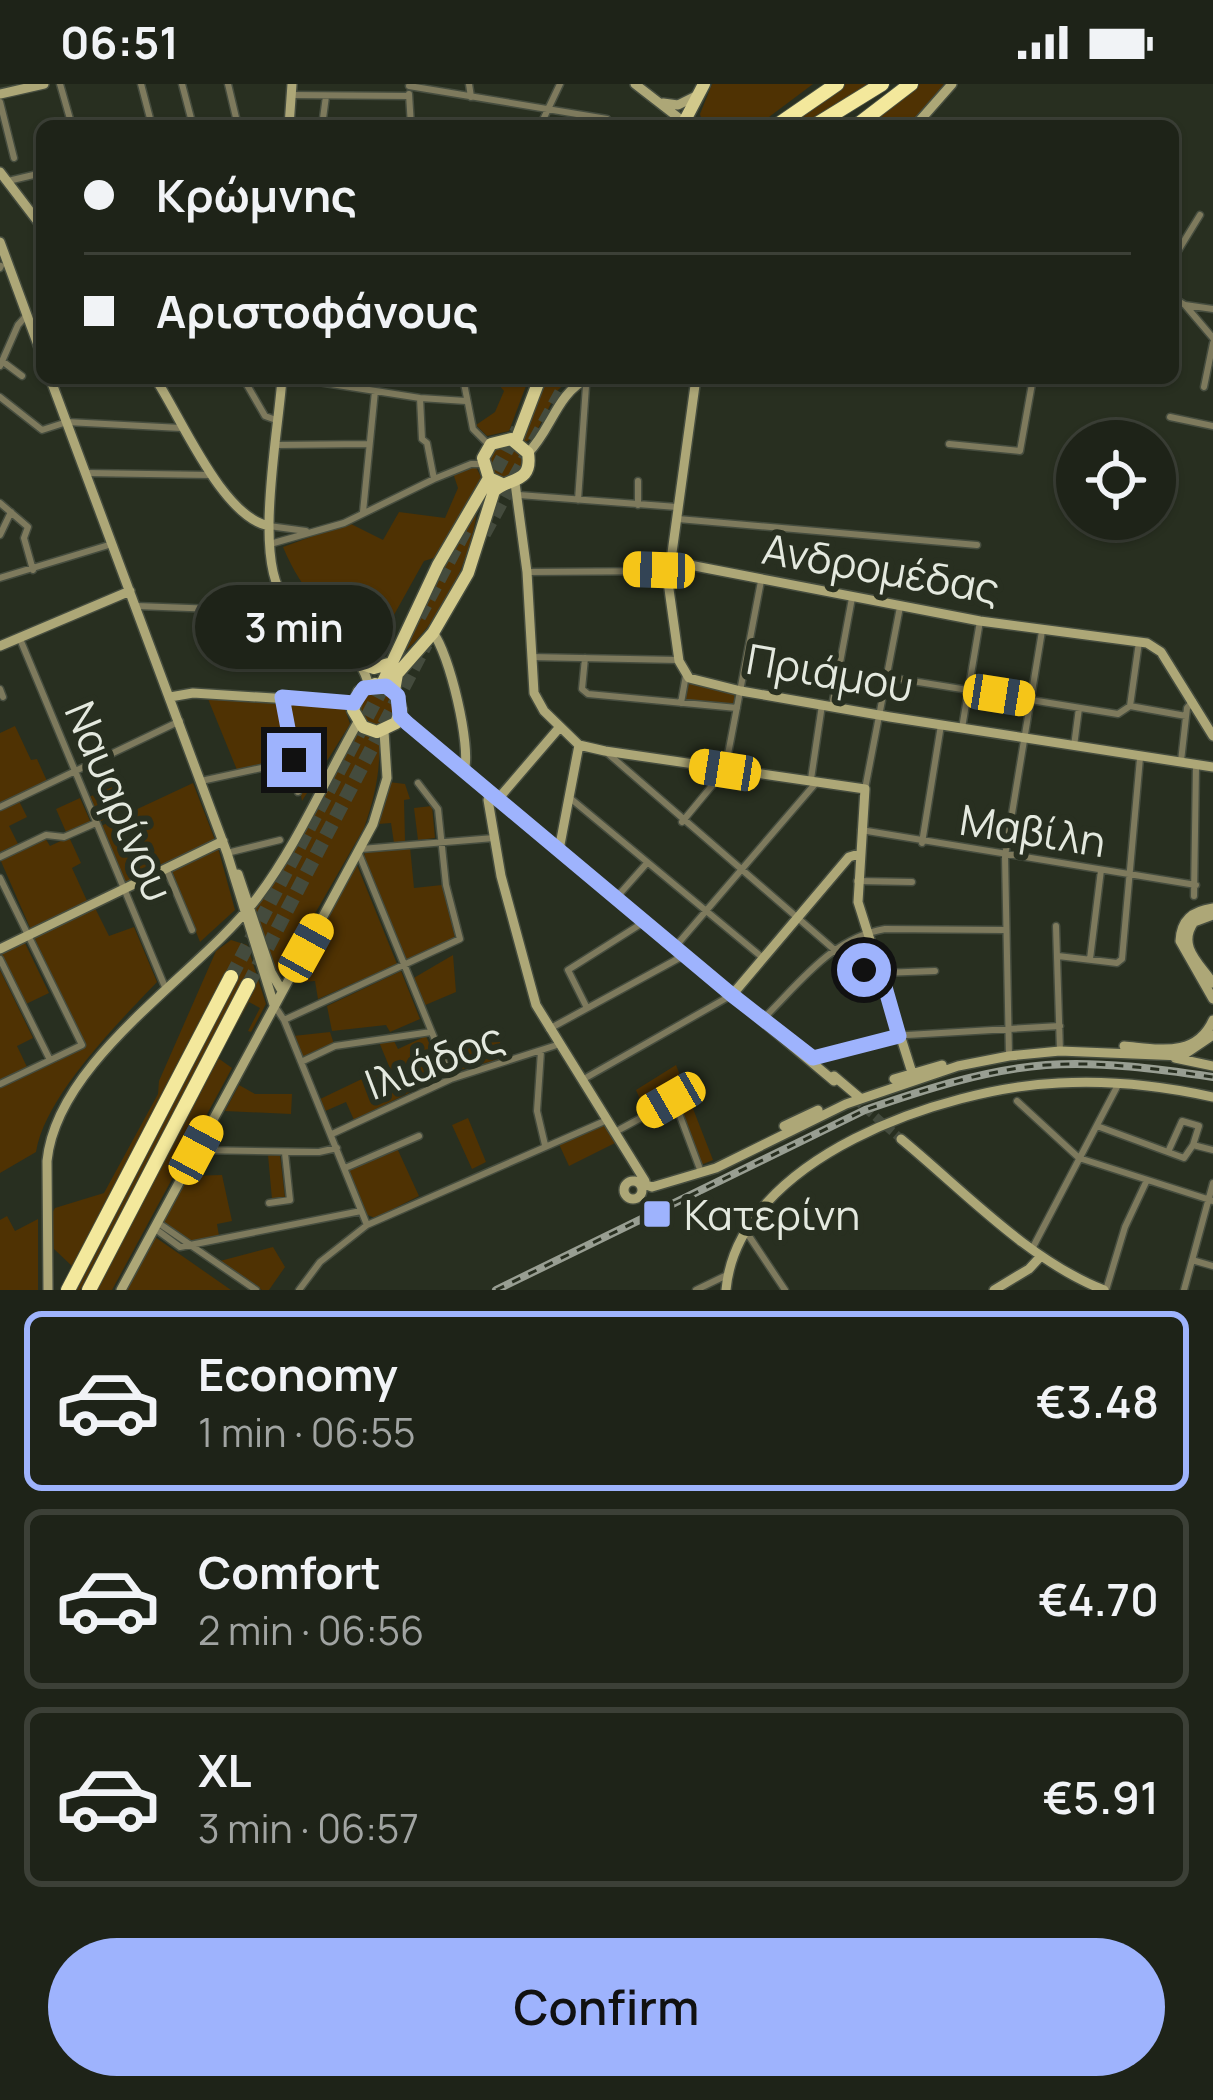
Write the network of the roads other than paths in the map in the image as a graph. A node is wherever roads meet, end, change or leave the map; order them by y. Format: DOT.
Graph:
graph roads {
  1 [pos="44,84"];
  2 [pos="60,84"];
  3 [pos="142,84"];
  4 [pos="182,84"];
  5 [pos="228,84"];
  6 [pos="469,84"];
  7 [pos="560,84"];
  8 [pos="635,84"];
  9 [pos="837,84"];
  10 [pos="882,84"];
  11 [pos="911,84"];
  12 [pos="952,84"];
  13 [pos="409,85"];
  14 [pos="702,88"];
  15 [pos="292,89"];
  16 [pos="647,93"];
  17 [pos="326,96"];
  18 [pos="409,96"];
  19 [pos="471,97"];
  20 [pos="0,98"];
  21 [pos="663,103"];
  22 [pos="549,109"];
  23 [pos="70,120"];
  24 [pos="151,120"];
  25 [pos="191,120"];
  26 [pos="237,120"];
  27 [pos="289,120"];
  28 [pos="323,120"];
  29 [pos="411,120"];
  30 [pos="543,120"];
  31 [pos="608,120"];
  32 [pos="680,120"];
  33 [pos="681,120"];
  34 [pos="688,120"];
  35 [pos="785,120"];
  36 [pos="824,120"];
  37 [pos="864,120"];
  38 [pos="920,120"];
  39 [pos="14,158"];
  40 [pos="36,173"];
  41 [pos="4,176"];
  42 [pos="1200,215"];
  43 [pos="36,219"];
  44 [pos="0,242"];
  45 [pos="1179,250"];
  46 [pos="2,266"];
  47 [pos="1179,302"];
  48 [pos="1185,305"];
  49 [pos="1213,309"];
  50 [pos="27,316"];
  51 [pos="36,340"];
  52 [pos="1213,340"];
  53 [pos="1,363"];
  54 [pos="22,376"];
  55 [pos="52,384"];
  56 [pos="158,384"];
  57 [pos="246,384"];
  58 [pos="282,384"];
  59 [pos="353,384"];
  60 [pos="464,384"];
  61 [pos="537,384"];
  62 [pos="583,384"];
  63 [pos="587,384"];
  64 [pos="695,384"];
  65 [pos="1032,384"];
  66 [pos="1204,387"];
  67 [pos="375,391"];
  68 [pos="0,397"];
  69 [pos="420,398"];
  70 [pos="466,401"];
  71 [pos="1170,417"];
  72 [pos="279,421"];
  73 [pos="67,422"];
  74 [pos="1213,426"];
  75 [pos="186,428"];
  76 [pos="516,441"];
  77 [pos="368,444"];
  78 [pos="491,444"];
  79 [pos="949,444"];
  80 [pos="278,445"];
  81 [pos="528,453"];
  82 [pos="483,464"];
  83 [pos="86,472"];
  84 [pos="213,475"];
  85 [pos="434,479"];
  86 [pos="638,481"];
  87 [pos="506,485"];
  88 [pos="578,500"];
  89 [pos="0,502"];
  90 [pos="638,505"];
  91 [pos="11,512"];
  92 [pos="679,513"];
  93 [pos="363,514"];
  94 [pos="269,526"];
  95 [pos="310,532"];
  96 [pos="0,535"];
  97 [pos="112,544"];
  98 [pos="268,544"];
  99 [pos="977,545"];
  100 [pos="672,566"];
  101 [pos="34,570"];
  102 [pos="526,572"];
  103 [pos="0,578"];
  104 [pos="761,581"];
  105 [pos="130,592"];
  106 [pos="853,598"];
  107 [pos="286,600"];
  108 [pos="136,606"];
  109 [pos="900,607"];
  110 [pos="980,621"];
  111 [pos="1042,631"];
  112 [pos="433,633"];
  113 [pos="20,638"];
  114 [pos="1139,642"];
  115 [pos="0,646"];
  116 [pos="531,657"];
  117 [pos="585,658"];
  118 [pos="679,661"];
  119 [pos="392,663"];
  120 [pos="362,664"];
  121 [pos="161,672"];
  122 [pos="686,675"];
  123 [pos="887,677"];
  124 [pos="382,687"];
  125 [pos="968,690"];
  126 [pos="741,691"];
  127 [pos="194,693"];
  128 [pos="170,697"];
  129 [pos="282,697"];
  130 [pos="1030,700"];
  131 [pos="1192,701"];
  132 [pos="354,703"];
  133 [pos="681,703"];
  134 [pos="827,706"];
  135 [pos="1130,706"];
  136 [pos="737,708"];
  137 [pos="1079,708"];
  138 [pos="880,715"];
  139 [pos="400,716"];
  140 [pos="1186,716"];
  141 [pos="178,718"];
  142 [pos="358,722"];
  143 [pos="941,725"];
  144 [pos="559,728"];
  145 [pos="962,728"];
  146 [pos="385,731"];
  147 [pos="1213,736"];
  148 [pos="1024,738"];
  149 [pos="463,739"];
  150 [pos="579,746"];
  151 [pos="1074,747"];
  152 [pos="605,752"];
  153 [pos="449,758"];
  154 [pos="1140,758"];
  155 [pos="294,760"];
  156 [pos="1181,765"];
  157 [pos="1196,767"];
  158 [pos="1213,767"];
  159 [pos="725,770"];
  160 [pos="464,771"];
  161 [pos="75,772"];
  162 [pos="201,781"];
  163 [pos="418,783"];
  164 [pos="813,783"];
  165 [pos="865,789"];
  166 [pos="298,792"];
  167 [pos="495,796"];
  168 [pos="570,799"];
  169 [pos="0,807"];
  170 [pos="682,822"];
  171 [pos="96,823"];
  172 [pos="861,830"];
  173 [pos="494,838"];
  174 [pos="280,840"];
  175 [pos="441,842"];
  176 [pos="922,843"];
  177 [pos="225,847"];
  178 [pos="559,850"];
  179 [pos="359,851"];
  180 [pos="859,854"];
  181 [pos="0,856"];
  182 [pos="1005,856"];
  183 [pos="647,863"];
  184 [pos="166,868"];
  185 [pos="740,870"];
  186 [pos="1101,870"];
  187 [pos="1128,875"];
  188 [pos="239,878"];
  189 [pos="0,879"];
  190 [pos="270,879"];
  191 [pos="857,880"];
  192 [pos="913,882"];
  193 [pos="1196,885"];
  194 [pos="123,889"];
  195 [pos="1194,896"];
  196 [pos="616,898"];
  197 [pos="247,910"];
  198 [pos="706,911"];
  199 [pos="1213,912"];
  200 [pos="796,917"];
  201 [pos="644,922"];
  202 [pos="1056,926"];
  203 [pos="192,930"];
  204 [pos="1004,930"];
  205 [pos="867,934"];
  206 [pos="28,935"];
  207 [pos="218,938"];
  208 [pos="252,942"];
  209 [pos="0,949"];
  210 [pos="833,949"];
  211 [pos="680,951"];
  212 [pos="1058,956"];
  213 [pos="763,958"];
  214 [pos="0,959"];
  215 [pos="1090,959"];
  216 [pos="404,966"];
  217 [pos="935,971"];
  218 [pos="881,973"];
  219 [pos="231,977"];
  220 [pos="1213,983"];
  221 [pos="248,985"];
  222 [pos="166,987"];
  223 [pos="282,991"];
  224 [pos="732,995"];
  225 [pos="1213,999"];
  226 [pos="274,1005"];
  227 [pos="587,1008"];
  228 [pos="1213,1019"];
  229 [pos="284,1020"];
  230 [pos="762,1020"];
  231 [pos="1060,1025"];
  232 [pos="550,1029"];
  233 [pos="1008,1029"];
  234 [pos="430,1032"];
  235 [pos="778,1033"];
  236 [pos="1213,1035"];
  237 [pos="899,1036"];
  238 [pos="1200,1043"];
  239 [pos="560,1044"];
  240 [pos="1060,1048"];
  241 [pos="542,1051"];
  242 [pos="1009,1053"];
  243 [pos="1163,1056"];
  244 [pos="813,1058"];
  245 [pos="50,1060"];
  246 [pos="301,1062"];
  247 [pos="1213,1062"];
  248 [pos="914,1076"];
  249 [pos="451,1079"];
  250 [pos="583,1080"];
  251 [pos="834,1081"];
  252 [pos="0,1084"];
  253 [pos="1119,1084"];
  254 [pos="1213,1097"];
  255 [pos="853,1098"];
  256 [pos="1016,1101"];
  257 [pos="608,1119"];
  258 [pos="884,1125"];
  259 [pos="1096,1126"];
  260 [pos="615,1132"];
  261 [pos="332,1134"];
  262 [pos="419,1136"];
  263 [pos="902,1139"];
  264 [pos="1193,1144"];
  265 [pos="545,1145"];
  266 [pos="337,1148"];
  267 [pos="196,1150"];
  268 [pos="1213,1150"];
  269 [pos="285,1152"];
  270 [pos="1168,1153"];
  271 [pos="1079,1158"];
  272 [pos="345,1168"];
  273 [pos="701,1172"];
  274 [pos="1147,1180"];
  275 [pos="1213,1183"];
  276 [pos="967,1193"];
  277 [pos="1211,1200"];
  278 [pos="269,1203"];
  279 [pos="361,1211"];
  280 [pos="155,1225"];
  281 [pos="367,1225"];
  282 [pos="746,1230"];
  283 [pos="185,1246"];
  284 [pos="1037,1252"];
  285 [pos="1192,1259"];
  286 [pos="1213,1266"];
  287 [pos="727,1274"];
  288 [pos="48,1290"];
  289 [pos="68,1290"];
  290 [pos="89,1290"];
  291 [pos="121,1290"];
  292 [pos="256,1290"];
  293 [pos="299,1290"];
  294 [pos="696,1290"];
  295 [pos="726,1290"];
  296 [pos="785,1290"];
  297 [pos="994,1290"];
  298 [pos="1105,1290"];
  299 [pos="1184,1290"];
  1 -- 20 [label="street"];
  2 -- 23 [label="street"];
  3 -- 24 [label="street"];
  4 -- 25 [label="street"];
  5 -- 26 [label="street"];
  6 -- 19 [label="street"];
  7 -- 22 [label="street"];
  8 -- 16 [label="street"];
  9 -- 35 [label="highway"];
  10 -- 36 [label="highway"];
  11 -- 37 [label="highway"];
  12 -- 38 [label="street"];
  13 -- 18 [label="street"];
  13 -- 19 [label="street"];
  14 -- 21 [label="street"];
  14 -- 34 [label="main road"];
  15 -- 17 [label="street"];
  15 -- 27 [label="street"];
  16 -- 21 [label="street"];
  16 -- 32 [label="street"];
  17 -- 18 [label="street"];
  17 -- 28 [label="street"];
  18 -- 29 [label="street"];
  19 -- 22 [label="street"];
  20 -- 39 [label="street"];
  21 -- 33 [label="street"];
  22 -- 30 [label="street"];
  22 -- 31 [label="street"];
  40 -- 41 [label="street"];
  41 -- 43 [label="street"];
  42 -- 45 [label="street"];
  44 -- 46 [label="street"];
  46 -- 50 [label="street"];
  47 -- 48 [label="street"];
  48 -- 49 [label="street"];
  48 -- 52 [label="street"];
  50 -- 51 [label="street"];
  50 -- 53 [label="street"];
  52 -- 66 [label="street"];
  53 -- 54 [label="street"];
  55 -- 73 [label="street"];
  56 -- 75 [label="street"];
  57 -- 72 [label="street"];
  58 -- 72 [label="street"];
  59 -- 67 [label="street"];
  60 -- 70 [label="street"];
  61 -- 76 [label="main road"];
  62 -- 81 [label="street"];
  63 -- 88 [label="street"];
  64 -- 92 [label="street"];
  65 -- 79 [label="street"];
  67 -- 69 [label="street"];
  67 -- 77 [label="street"];
  68 -- 73 [label="street"];
  69 -- 70 [label="street"];
  69 -- 85 [label="street"];
  70 -- 78 [label="street"];
  71 -- 74 [label="street"];
  72 -- 80 [label="street"];
  73 -- 75 [label="street"];
  73 -- 83 [label="street"];
  75 -- 84 [label="street"];
  76 -- 78 [label="main road"];
  76 -- 81 [label="main road"];
  77 -- 80 [label="street"];
  77 -- 93 [label="street"];
  78 -- 82 [label="main road"];
  80 -- 94 [label="street"];
  81 -- 87 [label="main road"];
  82 -- 85 [label="street"];
  82 -- 87 [label="main road"];
  83 -- 84 [label="street"];
  83 -- 97 [label="street"];
  84 -- 94 [label="street"];
  85 -- 93 [label="street"];
  86 -- 90 [label="street"];
  87 -- 88 [label="street"];
  87 -- 102 [label="street"];
  87 -- 112 [label="main road"];
  87 -- 119 [label="main road"];
  88 -- 90 [label="street"];
  89 -- 91 [label="street"];
  90 -- 92 [label="street"];
  91 -- 96 [label="street"];
  91 -- 101 [label="street"];
  92 -- 99 [label="street"];
  92 -- 100 [label="street"];
  93 -- 95 [label="street"];
  94 -- 95 [label="street"];
  94 -- 98 [label="street"];
  95 -- 98 [label="street"];
  97 -- 101 [label="street"];
  97 -- 105 [label="street"];
  98 -- 107 [label="street"];
  100 -- 102 [label="street"];
  100 -- 104 [label="street, Ανδρομέδας"];
  100 -- 118 [label="street, Πριάμου"];
  101 -- 103 [label="street"];
  102 -- 116 [label="street"];
  104 -- 106 [label="street, Ανδρομέδας"];
  104 -- 126 [label="street"];
  105 -- 108 [label="street"];
  105 -- 113 [label="street"];
  106 -- 109 [label="street, Ανδρομέδας"];
  106 -- 134 [label="street"];
  107 -- 108 [label="street"];
  107 -- 120 [label="street"];
  108 -- 121 [label="street"];
  109 -- 110 [label="street, Ανδρομέδας"];
  109 -- 123 [label="street"];
  110 -- 111 [label="street, Ανδρομέδας"];
  110 -- 125 [label="street"];
  111 -- 114 [label="street, Ανδρομέδας"];
  111 -- 130 [label="street"];
  112 -- 124 [label="main road"];
  112 -- 149 [label="street"];
  113 -- 115 [label="street"];
  113 -- 161 [label="street, Ναυαρίνου"];
  114 -- 131 [label="street"];
  114 -- 135 [label="street"];
  116 -- 117 [label="street"];
  116 -- 144 [label="street"];
  117 -- 118 [label="street"];
  117 -- 133 [label="street"];
  118 -- 122 [label="street, Πριάμου"];
  119 -- 120 [label="main road"];
  119 -- 124 [label="main road"];
  120 -- 124 [label="street"];
  121 -- 127 [label="street"];
  121 -- 128 [label="street"];
  122 -- 126 [label="street, Πριάμου"];
  122 -- 133 [label="street"];
  123 -- 125 [label="street"];
  123 -- 138 [label="street"];
  124 -- 132 [label="main road"];
  124 -- 139 [label="main road"];
  125 -- 130 [label="street"];
  125 -- 145 [label="street"];
  126 -- 134 [label="street, Πριάμου"];
  126 -- 136 [label="street"];
  127 -- 128 [label="street"];
  127 -- 129 [label="street"];
  127 -- 141 [label="street"];
  128 -- 141 [label="street"];
  129 -- 132 [label="street"];
  129 -- 155 [label="street"];
  130 -- 137 [label="street"];
  130 -- 148 [label="street"];
  131 -- 140 [label="street"];
  131 -- 147 [label="street"];
  132 -- 142 [label="main road"];
  133 -- 136 [label="street"];
  134 -- 138 [label="street, Πριάμου"];
  134 -- 164 [label="street"];
  135 -- 137 [label="street"];
  135 -- 140 [label="street"];
  136 -- 159 [label="street"];
  137 -- 151 [label="street"];
  138 -- 143 [label="street, Πριάμου"];
  138 -- 165 [label="street"];
  139 -- 146 [label="main road"];
  139 -- 153 [label="street"];
  140 -- 156 [label="street"];
  141 -- 161 [label="street"];
  141 -- 162 [label="street"];
  142 -- 146 [label="main road"];
  142 -- 190 [label="street"];
  143 -- 145 [label="street, Πριάμου"];
  143 -- 176 [label="street"];
  144 -- 150 [label="street"];
  144 -- 167 [label="street"];
  145 -- 148 [label="street, Πριάμου"];
  146 -- 179 [label="street"];
  148 -- 151 [label="street, Πριάμου"];
  148 -- 182 [label="street"];
  149 -- 153 [label="street"];
  149 -- 160 [label="street"];
  150 -- 152 [label="street"];
  150 -- 168 [label="street"];
  151 -- 154 [label="street, Πριάμου"];
  152 -- 159 [label="street"];
  152 -- 170 [label="street"];
  153 -- 160 [label="street"];
  154 -- 156 [label="street, Πριάμου"];
  154 -- 187 [label="street"];
  155 -- 162 [label="street"];
  155 -- 166 [label="street"];
  156 -- 157 [label="street, Πριάμου"];
  157 -- 158 [label="street, Πριάμου"];
  157 -- 193 [label="street"];
  159 -- 164 [label="street"];
  159 -- 170 [label="street"];
  160 -- 167 [label="street"];
  161 -- 169 [label="street"];
  161 -- 171 [label="street, Ναυαρίνου"];
  162 -- 177 [label="street"];
  163 -- 175 [label="street"];
  164 -- 165 [label="street"];
  164 -- 185 [label="street"];
  165 -- 172 [label="street"];
  167 -- 173 [label="street"];
  167 -- 178 [label="street"];
  168 -- 178 [label="street"];
  168 -- 183 [label="street"];
  170 -- 185 [label="street"];
  171 -- 181 [label="street"];
  171 -- 194 [label="street, Ναυαρίνου"];
  172 -- 176 [label="street, Μαβίλη"];
  172 -- 180 [label="street"];
  173 -- 175 [label="street"];
  173 -- 232 [label="street"];
  174 -- 177 [label="street"];
  175 -- 179 [label="street"];
  175 -- 216 [label="street"];
  176 -- 182 [label="street, Μαβίλη"];
  177 -- 184 [label="street"];
  177 -- 188 [label="street"];
  177 -- 197 [label="street"];
  178 -- 196 [label="street"];
  179 -- 216 [label="street"];
  179 -- 223 [label="street"];
  180 -- 191 [label="street"];
  180 -- 200 [label="street"];
  182 -- 186 [label="street, Μαβίλη"];
  182 -- 204 [label="street"];
  183 -- 196 [label="street"];
  183 -- 198 [label="street"];
  184 -- 194 [label="street"];
  184 -- 203 [label="street"];
  185 -- 198 [label="street"];
  185 -- 200 [label="street"];
  186 -- 187 [label="street, Μαβίλη"];
  186 -- 215 [label="street"];
  187 -- 193 [label="street, Μαβίλη"];
  187 -- 215 [label="street"];
  188 -- 190 [label="street"];
  188 -- 197 [label="street"];
  189 -- 206 [label="street"];
  190 -- 197 [label="street"];
  191 -- 192 [label="street"];
  191 -- 205 [label="street"];
  193 -- 195 [label="street"];
  194 -- 206 [label="street"];
  194 -- 222 [label="street, Ναυαρίνου"];
  196 -- 201 [label="street"];
  197 -- 207 [label="street"];
  197 -- 208 [label="street"];
  197 -- 223 [label="street"];
  198 -- 211 [label="street"];
  198 -- 213 [label="street"];
  199 -- 220 [label="street"];
  199 -- 225 [label="street"];
  200 -- 210 [label="street"];
  200 -- 213 [label="street"];
  201 -- 211 [label="street"];
  201 -- 227 [label="street"];
  202 -- 212 [label="street"];
  204 -- 205 [label="street"];
  204 -- 233 [label="street"];
  205 -- 210 [label="street"];
  205 -- 218 [label="street"];
  206 -- 209 [label="street"];
  206 -- 245 [label="street"];
  207 -- 208 [label="street"];
  207 -- 222 [label="street"];
  208 -- 226 [label="street"];
  210 -- 218 [label="street"];
  210 -- 230 [label="street"];
  211 -- 224 [label="street"];
  211 -- 227 [label="street"];
  212 -- 215 [label="street"];
  212 -- 231 [label="street"];
  213 -- 224 [label="street"];
  214 -- 245 [label="street"];
  216 -- 229 [label="street"];
  216 -- 234 [label="street"];
  217 -- 218 [label="street"];
  218 -- 237 [label="street"];
  219 -- 289 [label="highway"];
  221 -- 290 [label="highway"];
  222 -- 288 [label="street"];
  223 -- 226 [label="street"];
  224 -- 230 [label="street"];
  224 -- 250 [label="street"];
  226 -- 229 [label="street"];
  226 -- 267 [label="street"];
  227 -- 232 [label="street"];
  228 -- 238 [label="street"];
  229 -- 246 [label="street"];
  230 -- 235 [label="street"];
  231 -- 233 [label="street"];
  231 -- 240 [label="street"];
  232 -- 239 [label="street"];
  233 -- 237 [label="street"];
  233 -- 242 [label="street"];
  234 -- 246 [label="street"];
  234 -- 249 [label="street"];
  235 -- 244 [label="street"];
  235 -- 251 [label="street"];
  235 -- 255 [label="street"];
  236 -- 238 [label="street"];
  237 -- 244 [label="street"];
  237 -- 248 [label="street"];
  238 -- 240 [label="street"];
  238 -- 243 [label="street"];
  238 -- 247 [label="street"];
  239 -- 241 [label="street, Ιλιάδος"];
  239 -- 250 [label="street"];
  240 -- 242 [label="street"];
  240 -- 243 [label="street"];
  241 -- 249 [label="street, Ιλιάδος"];
  241 -- 265 [label="street"];
  242 -- 248 [label="street"];
  243 -- 247 [label="street"];
  244 -- 255 [label="street"];
  245 -- 252 [label="street"];
  246 -- 261 [label="street"];
  248 -- 255 [label="street"];
  249 -- 261 [label="street, Ιλιάδος"];
  250 -- 257 [label="street"];
  253 -- 254 [label="street"];
  253 -- 258 [label="street"];
  253 -- 259 [label="street"];
  255 -- 273 [label="street"];
  256 -- 271 [label="street"];
  257 -- 260 [label="street"];
  257 -- 265 [label="street"];
  258 -- 276 [label="street"];
  258 -- 282 [label="street"];
  259 -- 270 [label="street"];
  259 -- 271 [label="street"];
  260 -- 273 [label="street"];
  260 -- 273 [label="street"];
  261 -- 266 [label="street"];
  262 -- 272 [label="street"];
  263 -- 276 [label="street"];
  264 -- 268 [label="street"];
  264 -- 270 [label="street"];
  264 -- 270 [label="street"];
  265 -- 281 [label="street"];
  266 -- 269 [label="street"];
  266 -- 272 [label="street"];
  267 -- 269 [label="street"];
  267 -- 280 [label="street"];
  269 -- 278 [label="street"];
  271 -- 274 [label="street"];
  271 -- 284 [label="street"];
  272 -- 279 [label="street"];
  274 -- 277 [label="street"];
  274 -- 298 [label="street"];
  275 -- 277 [label="street"];
  276 -- 284 [label="street"];
  277 -- 285 [label="street"];
  279 -- 281 [label="street"];
  279 -- 283 [label="street"];
  280 -- 283 [label="street"];
  280 -- 291 [label="street"];
  281 -- 293 [label="street"];
  282 -- 287 [label="street"];
  282 -- 296 [label="street"];
  283 -- 292 [label="street"];
  284 -- 297 [label="street"];
  284 -- 298 [label="street"];
  285 -- 286 [label="street"];
  285 -- 299 [label="street"];
  287 -- 294 [label="street"];
  287 -- 295 [label="street"];
}
